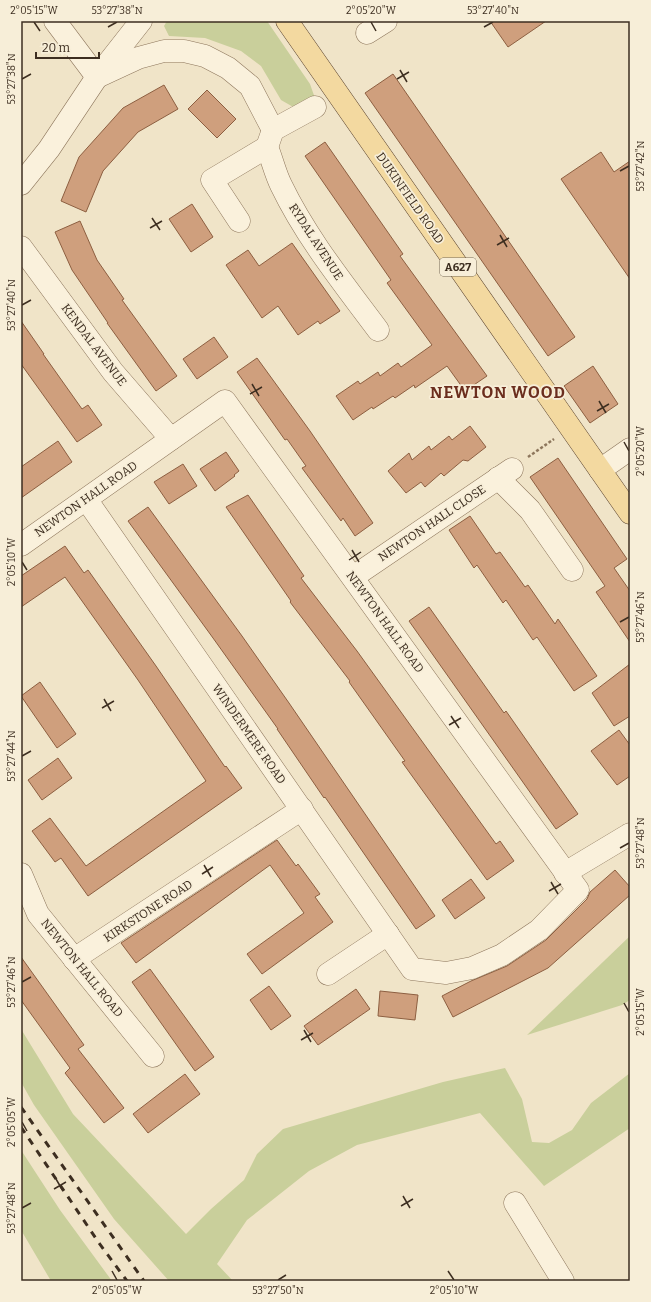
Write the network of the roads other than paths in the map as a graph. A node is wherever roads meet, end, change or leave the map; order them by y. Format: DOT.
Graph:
graph roads {
  1 [pos="55,21"];
  2 [pos="141,21"];
  3 [pos="287,21"];
  4 [pos="386,21"];
  5 [pos="367,34"];
  6 [pos="97,77"];
  7 [pos="315,107"];
  8 [pos="270,138"];
  9 [pos="21,184"];
  10 [pos="240,221"];
  11 [pos="21,247"];
  12 [pos="378,330"];
  13 [pos="170,439"];
  14 [pos="630,449"];
  15 [pos="600,470"];
  16 [pos="86,499"];
  17 [pos="630,513"];
  18 [pos="21,545"];
  19 [pos="572,570"];
  20 [pos="353,577"];
  21 [pos="302,809"];
  22 [pos="630,834"];
  23 [pos="565,873"];
  24 [pos="21,874"];
  25 [pos="388,934"];
  26 [pos="74,959"];
  27 [pos="412,969"];
  28 [pos="328,974"];
  29 [pos="153,1056"];
  30 [pos="515,1203"];
  31 [pos="563,1281"];
  1 -- 6 [label="street"];
  2 -- 6 [label="street"];
  3 -- 15 [label="main road, DUKINFIELD ROAD / A627"];
  4 -- 5 [label="street"];
  6 -- 8 [label="street, RYDAL AVENUE"];
  6 -- 9 [label="street"];
  7 -- 8 [label="street"];
  8 -- 10 [label="street"];
  8 -- 12 [label="street, RYDAL AVENUE"];
  11 -- 13 [label="street, KENDAL AVENUE"];
  13 -- 16 [label="street, NEWTON HALL ROAD"];
  13 -- 20 [label="street, NEWTON HALL ROAD"];
  14 -- 15 [label="street"];
  15 -- 17 [label="main road, DUKINFIELD ROAD / A627"];
  16 -- 18 [label="street, NEWTON HALL ROAD"];
  16 -- 21 [label="street, WINDERMERE ROAD"];
  19 -- 20 [label="street, NEWTON HALL CLOSE"];
  20 -- 23 [label="street, NEWTON HALL ROAD"];
  21 -- 25 [label="street, WINDERMERE ROAD"];
  21 -- 26 [label="street, KIRKSTONE ROAD"];
  22 -- 23 [label="street"];
  23 -- 27 [label="street, NEWTON HALL ROAD"];
  24 -- 26 [label="street, NEWTON HALL ROAD"];
  25 -- 27 [label="street, WINDERMERE ROAD"];
  25 -- 28 [label="street"];
  26 -- 29 [label="street, NEWTON HALL ROAD"];
  30 -- 31 [label="street"];
}
